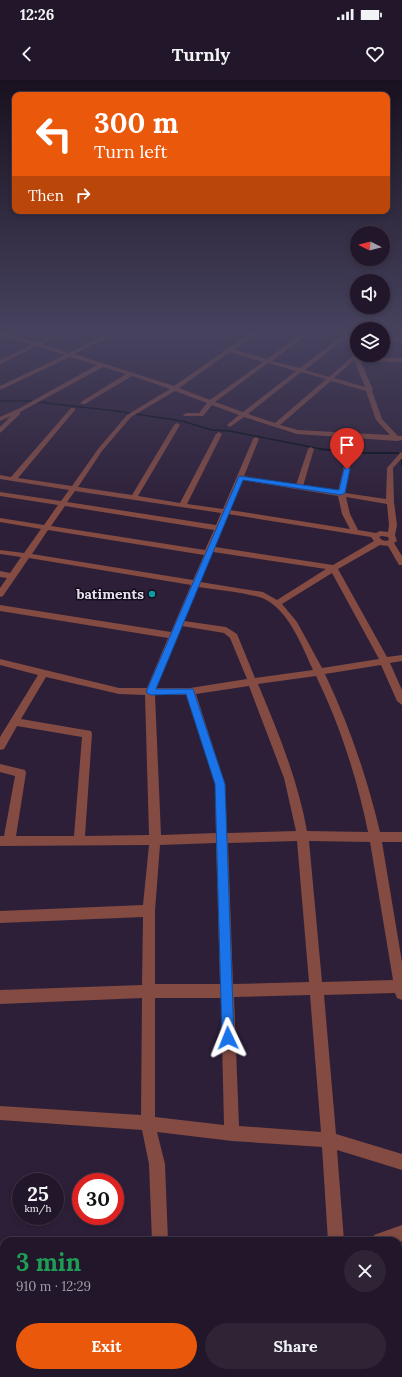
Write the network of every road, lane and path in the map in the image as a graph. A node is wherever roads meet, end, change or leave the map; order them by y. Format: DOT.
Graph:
graph roads {
  1 [pos="370,390"];
  2 [pos="55,391"];
  3 [pos="104,391"];
  4 [pos="171,391"];
  5 [pos="178,391"];
  6 [pos="227,391"];
  7 [pos="273,391"];
  8 [pos="316,391"];
  9 [pos="211,402"];
  10 [pos="84,403"];
  11 [pos="22,409"];
  12 [pos="73,409"];
  13 [pos="243,414"];
  14 [pos="186,415"];
  15 [pos="2,417"];
  16 [pos="177,425"];
  17 [pos="230,425"];
  18 [pos="276,425"];
  19 [pos="0,431"];
  20 [pos="219,434"];
  21 [pos="399,438"];
  22 [pos="256,439"];
  23 [pos="402,442"];
  24 [pos="311,449"];
  25 [pos="402,454"];
  26 [pos="349,457"];
  27 [pos="0,477"];
  28 [pos="241,478"];
  29 [pos="13,479"];
  30 [pos="299,486"];
  31 [pos="73,489"];
  32 [pos="341,493"];
  33 [pos="0,494"];
  34 [pos="134,497"];
  35 [pos="390,502"];
  36 [pos="64,504"];
  37 [pos="183,504"];
  38 [pos="226,512"];
  39 [pos="0,520"];
  40 [pos="45,528"];
  41 [pos="219,528"];
  42 [pos="355,532"];
  43 [pos="377,539"];
  44 [pos="390,539"];
  45 [pos="209,551"];
  46 [pos="0,552"];
  47 [pos="25,556"];
  48 [pos="402,563"];
  49 [pos="334,568"];
  50 [pos="0,574"];
  51 [pos="12,576"];
  52 [pos="196,583"];
  53 [pos="0,594"];
  54 [pos="278,603"];
  55 [pos="0,608"];
  56 [pos="179,623"];
  57 [pos="174,636"];
  58 [pos="402,658"];
  59 [pos="384,660"];
  60 [pos="0,662"];
  61 [pos="319,672"];
  62 [pos="43,674"];
  63 [pos="251,682"];
  64 [pos="190,691"];
  65 [pos="150,692"];
  66 [pos="402,701"];
  67 [pos="14,722"];
  68 [pos="0,746"];
  69 [pos="0,768"];
  70 [pos="302,836"];
  71 [pos="375,836"];
  72 [pos="402,837"];
  73 [pos="222,838"];
  74 [pos="155,840"];
  75 [pos="4,841"];
  76 [pos="79,841"];
  77 [pos="149,911"];
  78 [pos="0,917"];
  79 [pos="316,987"];
  80 [pos="401,989"];
  81 [pos="226,990"];
  82 [pos="149,991"];
  83 [pos="0,997"];
  84 [pos="0,1113"];
  85 [pos="148,1123"];
  86 [pos="232,1134"];
  87 [pos="330,1140"];
  88 [pos="402,1162"];
  89 [pos="402,1233"];
  90 [pos="160,1237"];
  91 [pos="336,1237"];
  92 [pos="391,1237"];
  1 -- 21 [label="street"];
  2 -- 11 [label="street"];
  3 -- 10 [label="street"];
  4 -- 31 [label="street"];
  5 -- 9 [label="street"];
  6 -- 9 [label="street"];
  7 -- 13 [label="street"];
  8 -- 18 [label="street"];
  9 -- 13 [label="street"];
  9 -- 14 [label="street"];
  11 -- 15 [label="street"];
  11 -- 19 [label="street"];
  12 -- 29 [label="street"];
  13 -- 17 [label="street"];
  13 -- 18 [label="street"];
  16 -- 34 [label="street"];
  18 -- 21 [label="street"];
  20 -- 37 [label="street"];
  21 -- 23 [label="street"];
  22 -- 28 [label="street"];
  24 -- 30 [label="street"];
  25 -- 35 [label="street"];
  26 -- 32 [label="street"];
  27 -- 29 [label="street"];
  28 -- 30 [label="street"];
  28 -- 38 [label="street"];
  29 -- 31 [label="street"];
  30 -- 32 [label="street"];
  31 -- 34 [label="street"];
  31 -- 36 [label="street"];
  32 -- 35 [label="street"];
  32 -- 42 [label="street"];
  33 -- 36 [label="street"];
  34 -- 37 [label="street"];
  35 -- 44 [label="street"];
  36 -- 40 [label="street"];
  36 -- 41 [label="street"];
  37 -- 38 [label="street"];
  38 -- 41 [label="street"];
  38 -- 42 [label="street"];
  39 -- 40 [label="street"];
  40 -- 45 [label="street"];
  40 -- 47 [label="street"];
  41 -- 45 [label="street"];
  42 -- 43 [label="street"];
  43 -- 44 [label="street"];
  43 -- 49 [label="street"];
  44 -- 48 [label="street"];
  45 -- 49 [label="street"];
  45 -- 52 [label="street"];
  46 -- 47 [label="street"];
  47 -- 51 [label="street"];
  47 -- 52 [label="street"];
  49 -- 54 [label="street"];
  49 -- 59 [label="street"];
  50 -- 51 [label="street"];
  51 -- 53 [label="street"];
  52 -- 54 [label="street"];
  52 -- 56 [label="street"];
  54 -- 61 [label="street"];
  55 -- 57 [label="street"];
  56 -- 57 [label="street"];
  56 -- 63 [label="street"];
  57 -- 65 [label="street"];
  58 -- 59 [label="street"];
  59 -- 61 [label="street"];
  59 -- 66 [label="street"];
  60 -- 62 [label="street"];
  61 -- 63 [label="street"];
  61 -- 71 [label="street"];
  62 -- 65 [label="street"];
  62 -- 67 [label="street"];
  63 -- 64 [label="street"];
  63 -- 70 [label="street"];
  64 -- 65 [label="street"];
  64 -- 73 [label="street"];
  65 -- 74 [label="street"];
  67 -- 68 [label="street"];
  67 -- 76 [label="street"];
  69 -- 75 [label="street"];
  70 -- 71 [label="street"];
  70 -- 73 [label="street"];
  70 -- 79 [label="street"];
  71 -- 72 [label="street"];
  71 -- 80 [label="street"];
  73 -- 74 [label="street"];
  73 -- 81 [label="street"];
  74 -- 76 [label="street"];
  74 -- 77 [label="street"];
  75 -- 76 [label="street"];
  77 -- 78 [label="street"];
  77 -- 82 [label="street"];
  79 -- 80 [label="street"];
  79 -- 81 [label="street"];
  79 -- 87 [label="street"];
  81 -- 82 [label="street"];
  81 -- 86 [label="street"];
  82 -- 83 [label="street"];
  82 -- 85 [label="street"];
  84 -- 85 [label="street"];
  85 -- 86 [label="street"];
  85 -- 90 [label="street"];
  86 -- 87 [label="street"];
  87 -- 88 [label="street"];
  87 -- 91 [label="street"];
  89 -- 92 [label="street"];
}
